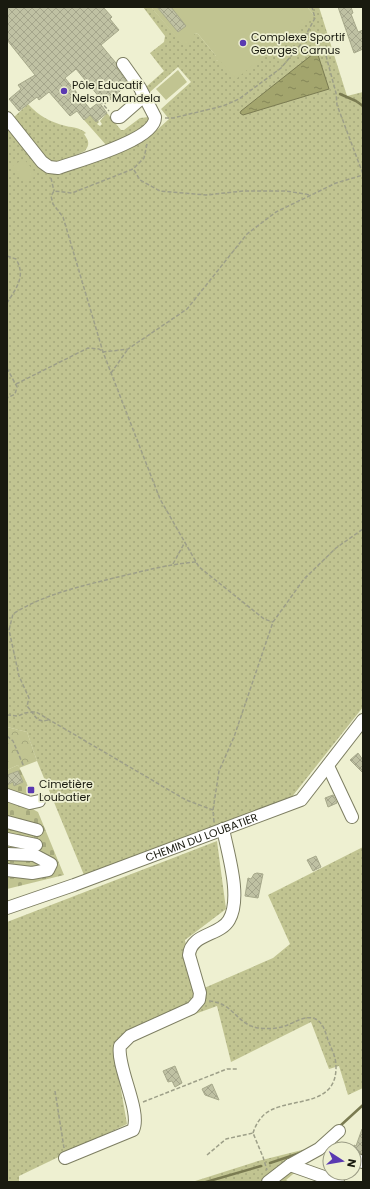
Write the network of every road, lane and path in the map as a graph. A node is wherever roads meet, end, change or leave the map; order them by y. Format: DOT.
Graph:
graph roads {
  1 [pos="312,7"];
  2 [pos="307,33"];
  3 [pos="123,64"];
  4 [pos="144,96"];
  5 [pos="100,101"];
  6 [pos="117,117"];
  7 [pos="155,117"];
  8 [pos="7,118"];
  9 [pos="142,135"];
  10 [pos="49,167"];
  11 [pos="134,169"];
  12 [pos="363,175"];
  13 [pos="54,191"];
  14 [pos="311,195"];
  15 [pos="7,256"];
  16 [pos="7,303"];
  17 [pos="128,349"];
  18 [pos="103,352"];
  19 [pos="7,368"];
  20 [pos="111,373"];
  21 [pos="16,384"];
  22 [pos="7,398"];
  23 [pos="363,529"];
  24 [pos="185,542"];
  25 [pos="196,562"];
  26 [pos="173,564"];
  27 [pos="273,622"];
  28 [pos="27,706"];
  29 [pos="32,712"];
  30 [pos="25,713"];
  31 [pos="7,715"];
  32 [pos="49,720"];
  33 [pos="363,720"];
  34 [pos="7,736"];
  35 [pos="328,766"];
  36 [pos="24,767"];
  37 [pos="7,794"];
  38 [pos="39,801"];
  39 [pos="213,810"];
  40 [pos="352,817"];
  41 [pos="7,822"];
  42 [pos="37,830"];
  43 [pos="219,831"];
  44 [pos="7,839"];
  45 [pos="36,845"];
  46 [pos="7,854"];
  47 [pos="7,870"];
  48 [pos="7,908"];
  49 [pos="199,1000"];
  50 [pos="238,1069"];
  51 [pos="55,1091"];
  52 [pos="132,1106"];
  53 [pos="339,1131"];
  54 [pos="252,1133"];
  55 [pos="331,1141"];
  56 [pos="322,1151"];
  57 [pos="207,1155"];
  58 [pos="65,1158"];
  59 [pos="290,1165"];
  60 [pos="267,1179"];
  61 [pos="338,1182"];
  1 -- 2 [label="path"];
  2 -- 7 [label="path"];
  2 -- 12 [label="path"];
  3 -- 4 [label="street"];
  4 -- 6 [label="street"];
  4 -- 7 [label="street"];
  5 -- 6 [label="path"];
  7 -- 9 [label="street"];
  8 -- 10 [label="street"];
  9 -- 10 [label="street"];
  9 -- 11 [label="path"];
  10 -- 13 [label="path"];
  11 -- 13 [label="path"];
  11 -- 14 [label="path"];
  12 -- 14 [label="path"];
  13 -- 18 [label="path"];
  14 -- 17 [label="path"];
  15 -- 16 [label="path"];
  17 -- 18 [label="path"];
  17 -- 20 [label="path"];
  18 -- 20 [label="path"];
  18 -- 21 [label="path"];
  19 -- 21 [label="path"];
  20 -- 24 [label="path"];
  21 -- 22 [label="path"];
  23 -- 27 [label="path"];
  24 -- 25 [label="path"];
  24 -- 26 [label="path"];
  25 -- 26 [label="path"];
  25 -- 27 [label="path"];
  26 -- 28 [label="path"];
  27 -- 39 [label="path"];
  28 -- 29 [label="path"];
  28 -- 30 [label="path"];
  29 -- 30 [label="path"];
  29 -- 32 [label="path"];
  29 -- 32 [label="path"];
  30 -- 31 [label="path"];
  32 -- 39 [label="path"];
  33 -- 35 [label="street, CHEMIN DU LOUBATIER"];
  34 -- 36 [label="path"];
  35 -- 40 [label="street"];
  35 -- 43 [label="street, CHEMIN DU LOUBATIER"];
  37 -- 38 [label="street"];
  39 -- 43 [label="path"];
  41 -- 42 [label="street"];
  43 -- 48 [label="street, CHEMIN DU LOUBATIER"];
  43 -- 49 [label="street"];
  44 -- 45 [label="street"];
  46 -- 47 [label="street"];
  49 -- 52 [label="street"];
  49 -- 54 [label="path"];
  50 -- 52 [label="path"];
  51 -- 58 [label="path"];
  52 -- 58 [label="street"];
  53 -- 55 [label="street"];
  54 -- 57 [label="path"];
  54 -- 60 [label="path"];
  56 -- 59 [label="street"];
  59 -- 60 [label="street"];
  59 -- 61 [label="street"];
}
